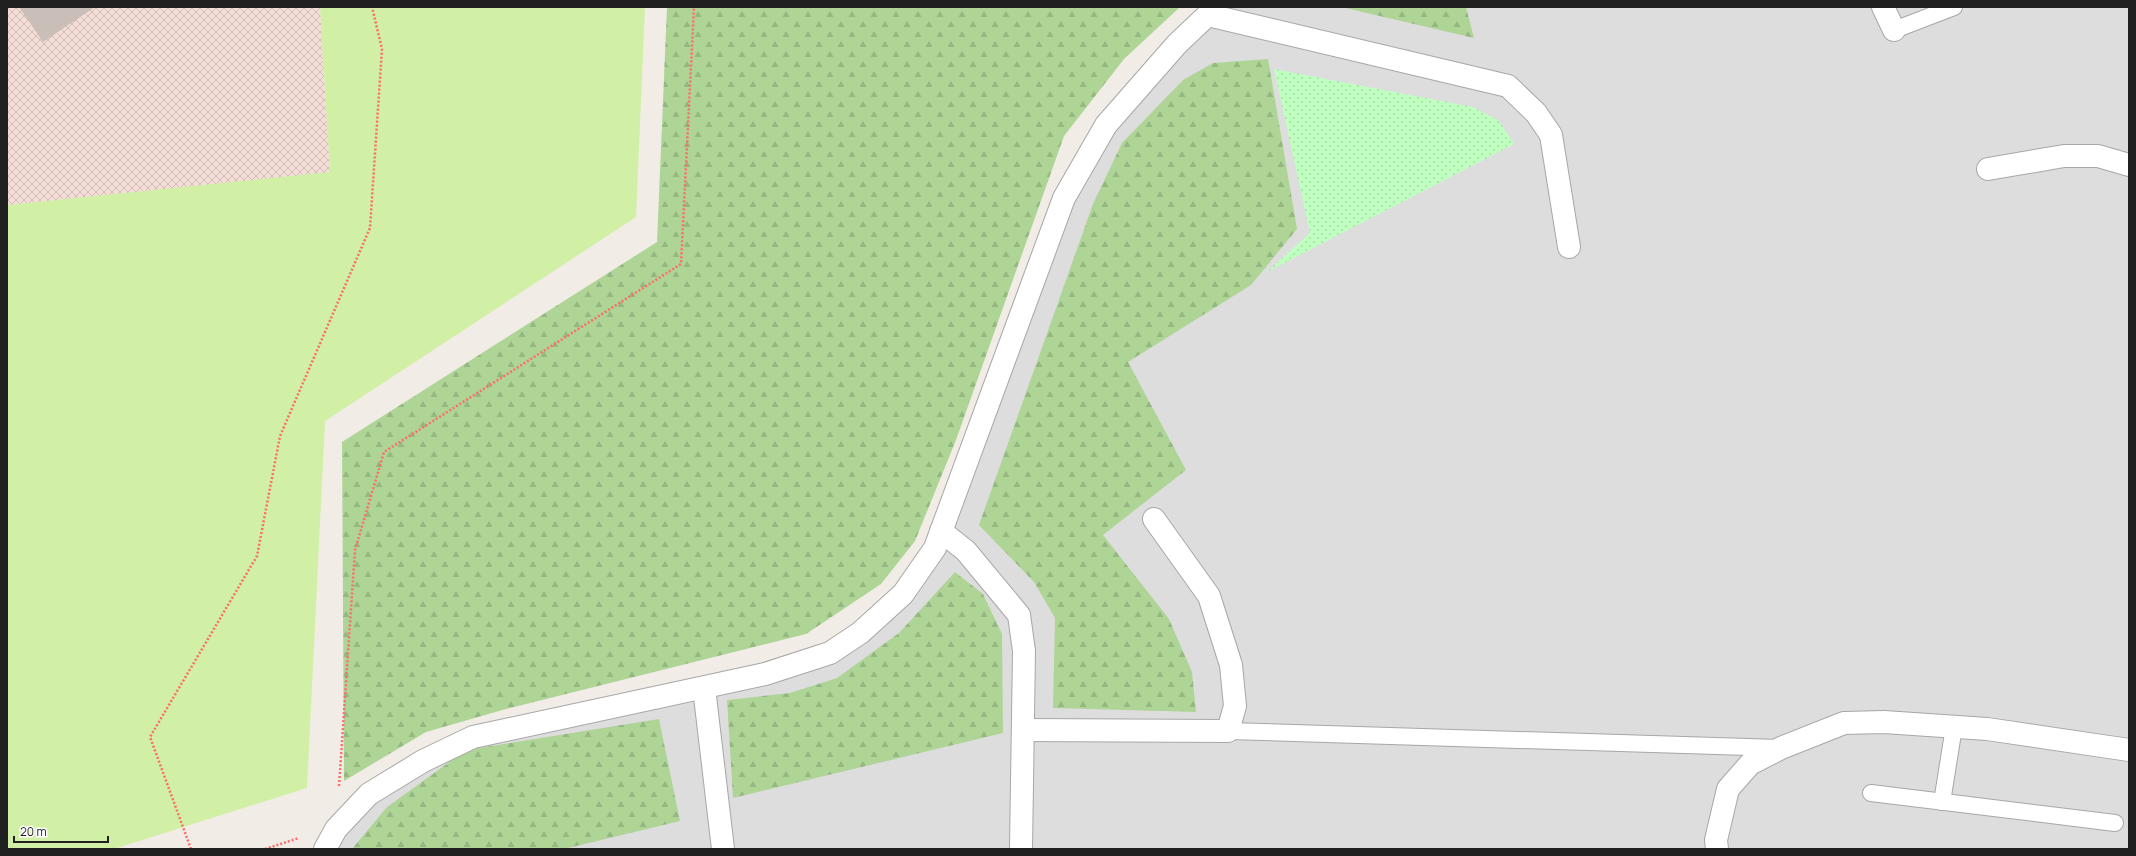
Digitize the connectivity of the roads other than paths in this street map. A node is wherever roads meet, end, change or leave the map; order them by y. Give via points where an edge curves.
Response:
1 (1883, 7) edge
2 (1954, 7) edge
3 (1212, 11) edge
4 (1894, 30) joint
5 (2129, 165) edge
6 (1988, 169) dead end
7 (1569, 247) dead end
8 (1154, 518) dead end
9 (941, 532) junction
10 (704, 688) junction
11 (1954, 727) junction
12 (1023, 730) junction
13 (1228, 731) junction
14 (1781, 748) junction
15 (2129, 750) edge
16 (1871, 793) dead end
17 (1942, 802) junction
18 (2115, 823) dead end
19 (325, 849) edge
20 (723, 849) edge
21 (1021, 849) edge
22 (1717, 849) edge

1 - 4 street
2 - 4 lane
3 - 7 street via 1508,86 1536,113 1551,135
3 - 9 street via 1177,44 1106,125 1064,198
5 - 6 street via 2098,156 2064,156
8 - 13 street via 1209,596 1231,665 1235,706
9 - 10 street via 935,548 903,594 860,633 830,653 765,674
9 - 12 street via 966,551 1019,615 1024,651
10 - 19 street via 473,737 423,761 369,794 336,829
10 - 20 street
11 - 14 street via 1844,722
11 - 15 street via 1987,729
11 - 17 lane
12 - 13 street
12 - 21 street
13 - 14 lane
14 - 22 street via 1750,764 1728,789 1716,840
16 - 17 lane
17 - 18 lane

